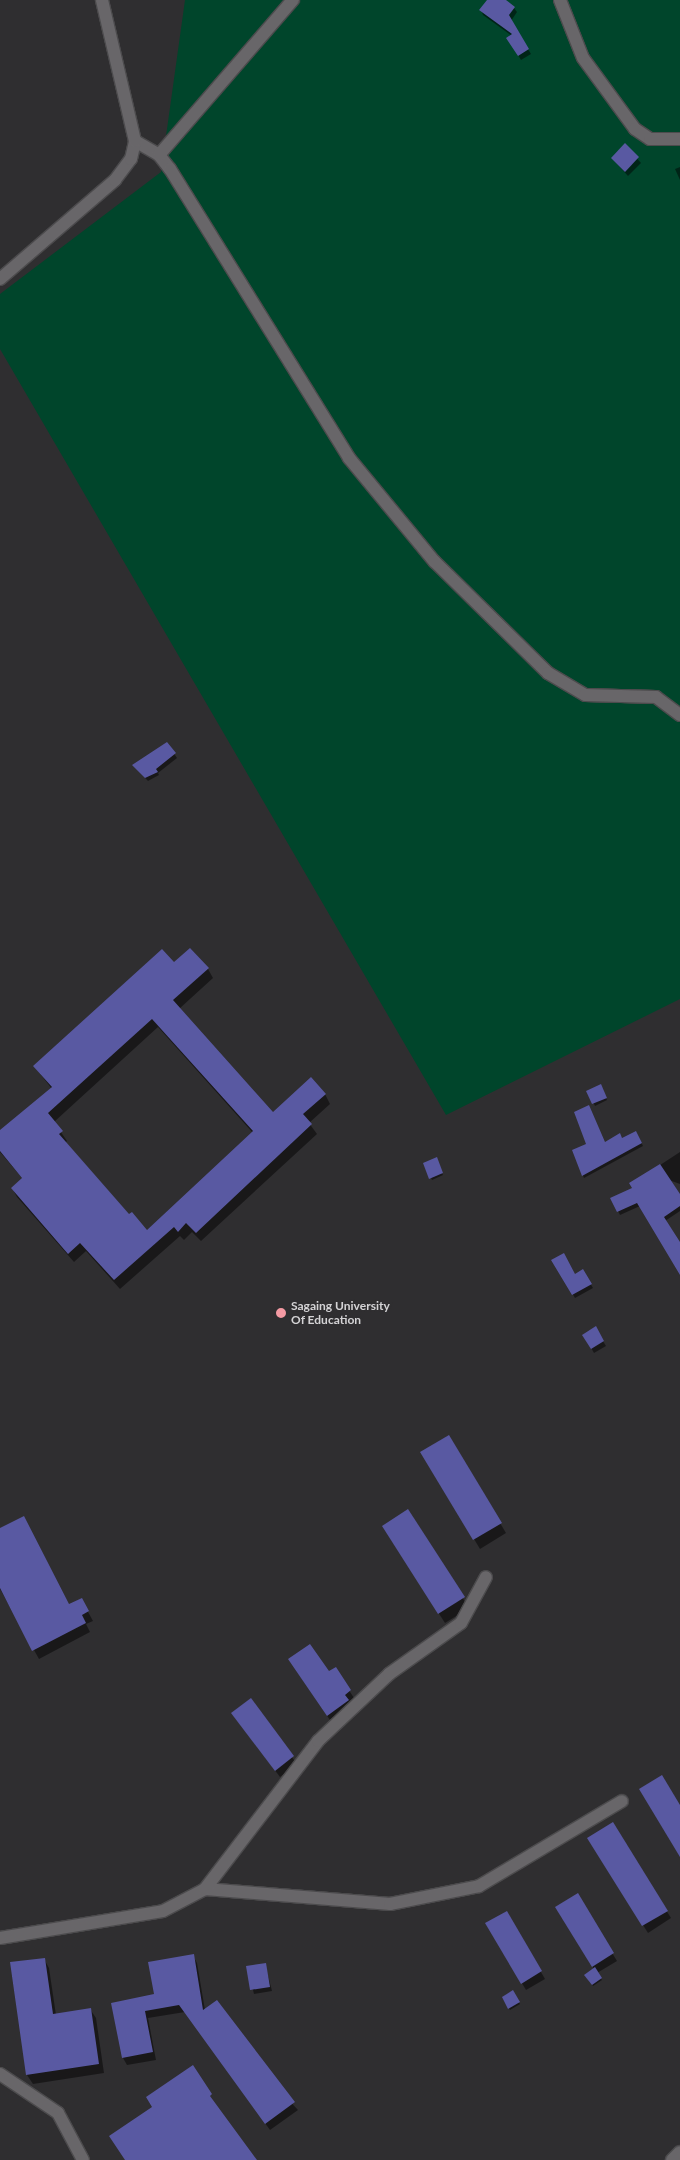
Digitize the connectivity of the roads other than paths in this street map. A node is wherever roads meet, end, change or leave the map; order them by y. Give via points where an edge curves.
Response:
1 (102, 0) edge
2 (293, 0) edge
3 (560, 0) edge
4 (680, 139) edge
5 (135, 141) junction
6 (159, 155) junction
7 (0, 279) edge
8 (680, 716) edge
9 (486, 1577) dead end
10 (622, 1801) dead end
11 (205, 1889) junction
12 (0, 1938) edge
13 (0, 2074) edge
14 (680, 2152) edge
15 (83, 2160) edge
16 (672, 2160) edge

1 - 5 street
2 - 6 street
3 - 4 street via 583,58 635,128 650,139
5 - 6 street
5 - 7 street via 131,159 115,180
6 - 8 street via 349,458 434,561 548,674 585,695 656,697
9 - 11 street via 461,1623 389,1674 318,1741
10 - 11 street via 479,1886 390,1904
11 - 12 street via 163,1911
13 - 15 street via 58,2113
14 - 16 street

